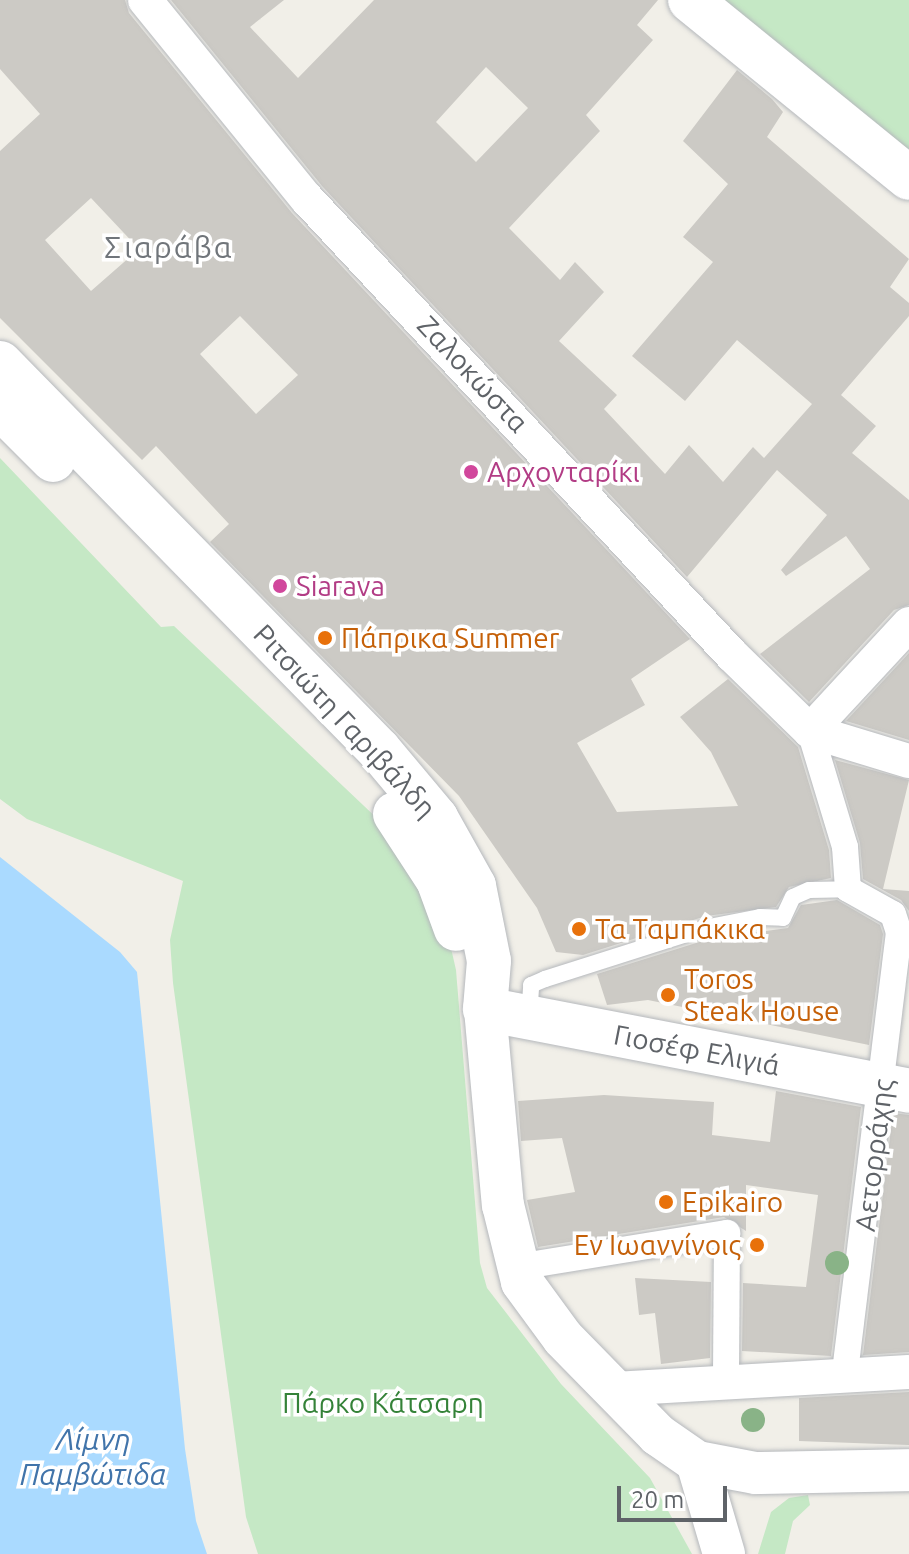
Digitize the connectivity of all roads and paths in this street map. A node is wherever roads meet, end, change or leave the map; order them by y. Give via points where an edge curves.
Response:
1 (145, 0) edge
2 (690, 0) edge
3 (909, 178) edge
4 (0, 363) edge
5 (0, 407) edge
6 (909, 624) edge
7 (810, 731) junction
8 (909, 761) edge
9 (848, 889) junction
10 (485, 1009) junction
11 (529, 1019) junction
12 (896, 1088) edge
13 (517, 1267) junction
14 (909, 1372) edge
15 (845, 1373) junction
16 (726, 1380) junction
17 (614, 1389) junction
18 (697, 1462) junction
19 (909, 1470) edge
20 (724, 1554) edge

1 - 7 street, Ζαλοκώστα via 307,199 732,655
2 - 3 main road
4 - 10 main road, Ριτσιώτη Γαριβάλδη via 379,750 436,818 474,886 489,961
5 - 10 main road, Ριτσιώτη Γαριβάλδη via 190,597 404,825 453,910 465,967
6 - 7 street
7 - 8 street, Ζαλοκώστα
7 - 9 street via 845,847
9 - 11 lane via 809,890 793,897 783,918 709,927 545,979 531,985
9 - 12 street, Αετορράχης via 898,921
10 - 11 main road, Γιοσέφ Ελιγιά
10 - 13 street via 503,1205
11 - 12 main road, Γιοσέφ Ελιγιά
12 - 15 street, Αετορράχης
13 - 16 street via 727,1233
13 - 17 street via 543,1316
14 - 15 street
15 - 16 street
16 - 17 street
17 - 18 street via 658,1435
18 - 19 street via 756,1473
18 - 20 street

